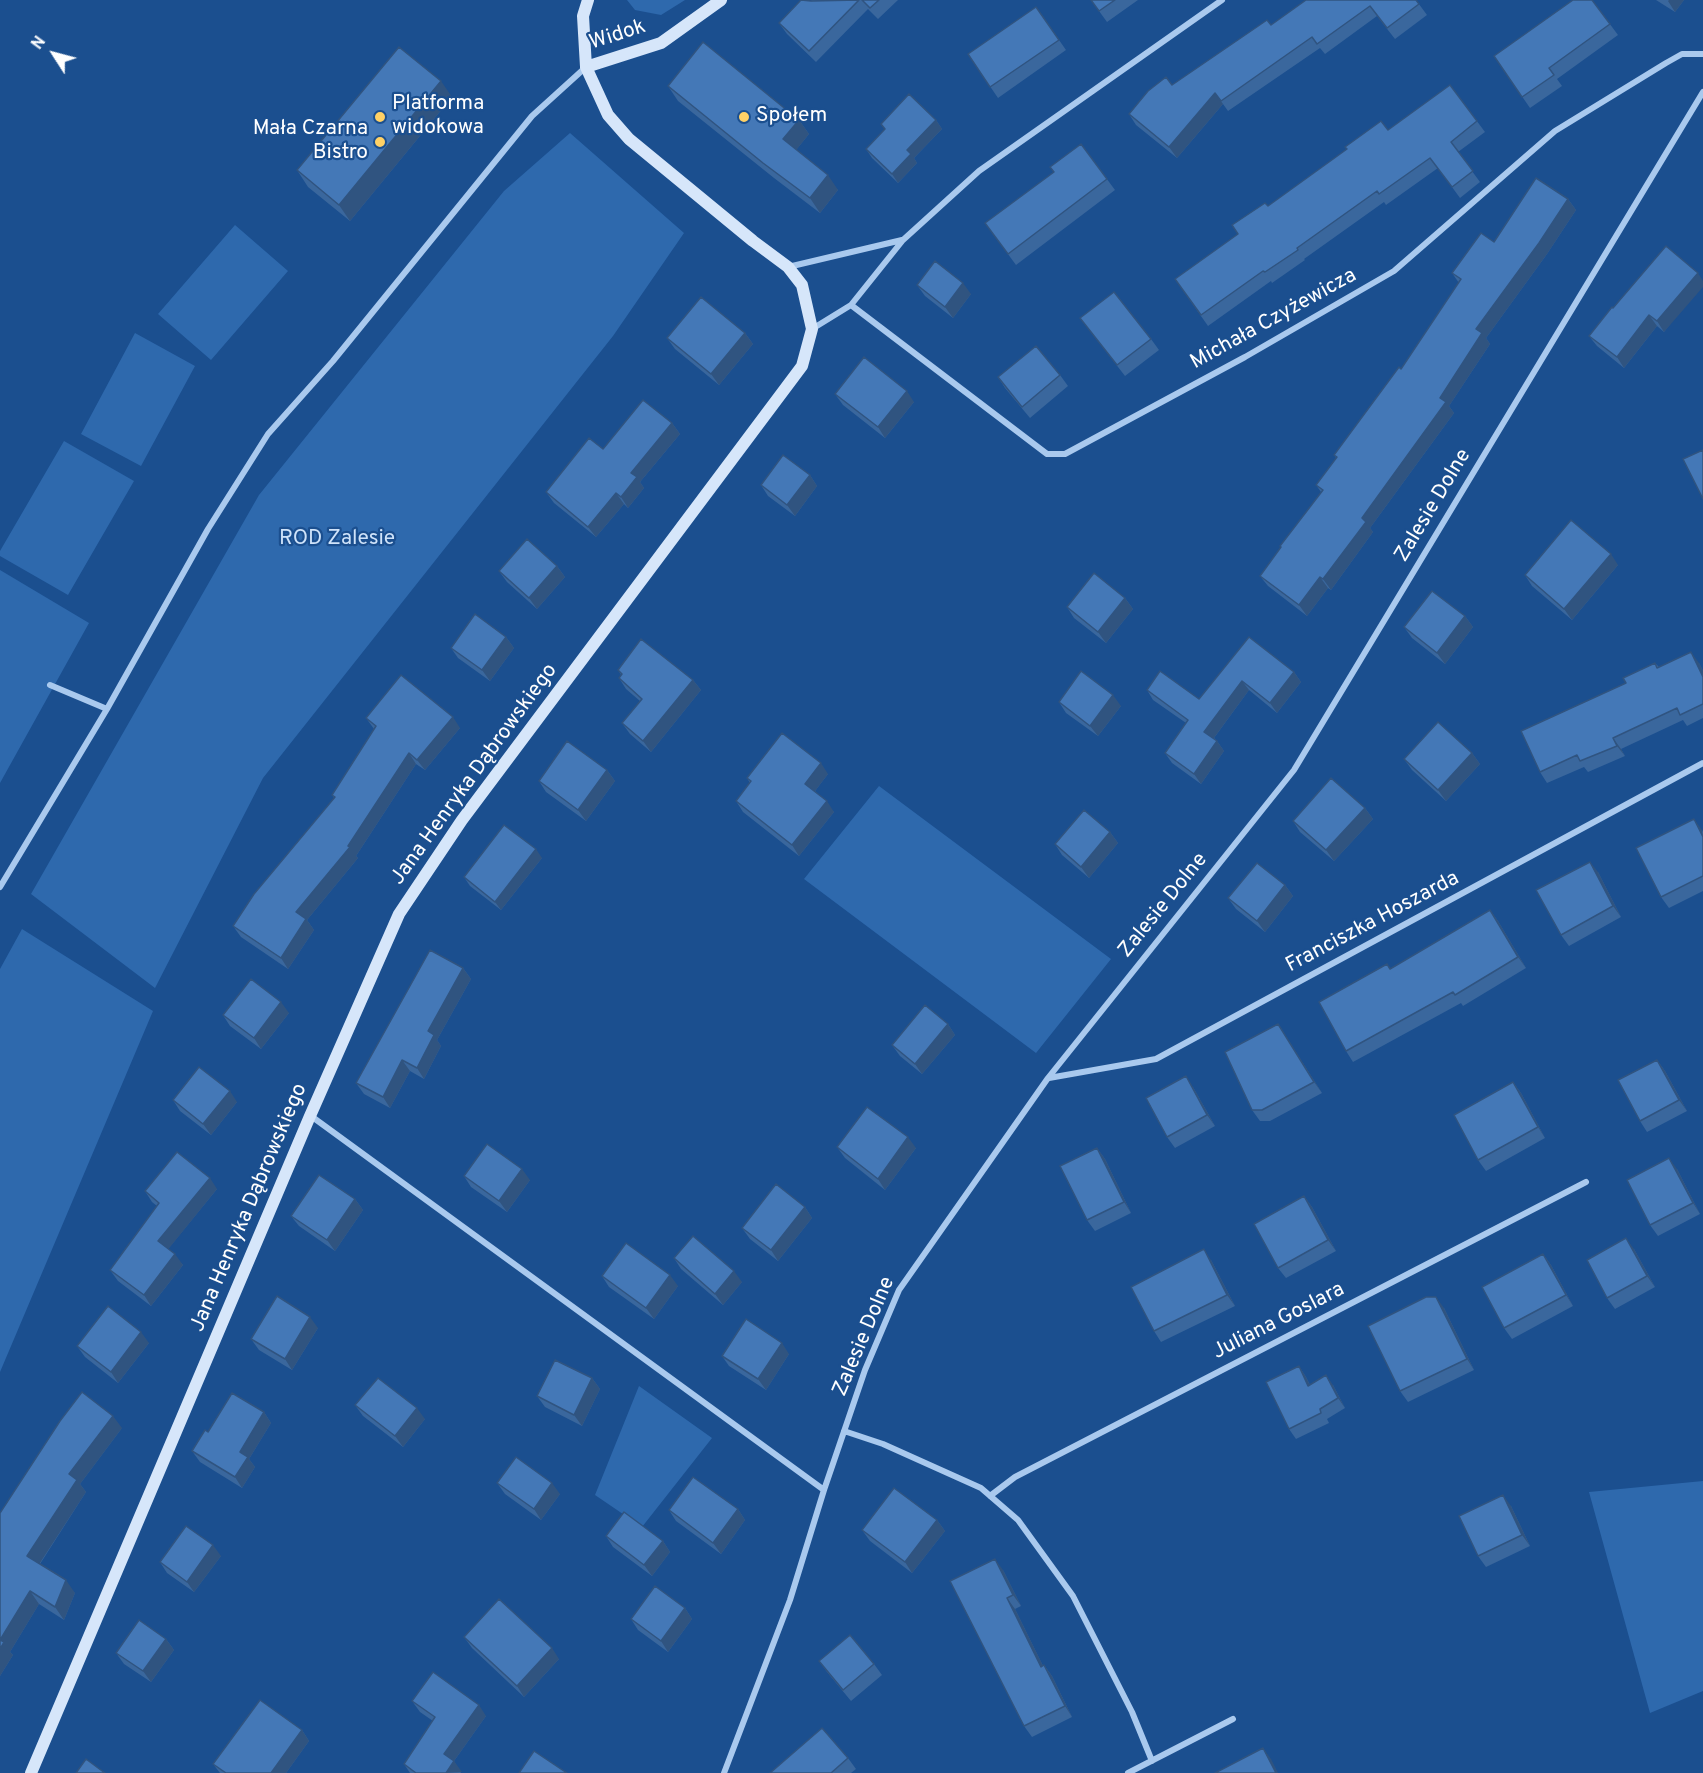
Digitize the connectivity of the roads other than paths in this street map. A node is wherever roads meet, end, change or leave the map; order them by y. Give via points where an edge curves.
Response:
1 (588, 0) edge
2 (721, 0) edge
3 (1222, 0) edge
4 (1703, 54) edge
5 (586, 67) junction
6 (1703, 92) edge
7 (903, 240) junction
8 (788, 267) junction
9 (851, 305) junction
10 (812, 329) junction
11 (50, 685) dead end
12 (107, 709) junction
13 (1703, 763) edge
14 (0, 886) edge
15 (1048, 1078) junction
16 (310, 1116) junction
17 (1586, 1182) dead end
18 (844, 1431) junction
19 (824, 1490) junction
20 (990, 1496) junction
21 (1233, 1719) dead end
22 (1152, 1761) junction
23 (31, 1773) edge
24 (724, 1773) edge
25 (1128, 1773) edge

1 - 5 street via 583,16
2 - 5 street, Widok via 661,43
3 - 7 street via 979,171
4 - 9 street, Michała Czyżewicza via 1683,54 1555,131 1394,272 1065,454 1047,454
5 - 8 street via 608,115 629,139
5 - 12 street via 532,116 333,361 268,434 208,529
6 - 15 street, Zalesie Dolne via 1294,770
7 - 8 street
7 - 9 street
8 - 10 street via 802,285
9 - 10 street
10 - 16 street, Jana Henryka Dąbrowskiego via 802,366 462,820 399,914
11 - 12 street
12 - 14 street
13 - 15 street, Franciszka Hoszarda via 1156,1059
15 - 18 street, Zalesie Dolne via 899,1290
16 - 19 street
16 - 23 street, Jana Henryka Dąbrowskiego
17 - 20 street, Juliana Goslara via 1015,1477
18 - 19 street, Zalesie Dolne
18 - 20 street via 884,1444 981,1488
19 - 24 street, Zalesie Dolne via 790,1600
20 - 22 street via 1018,1520 1073,1596 1132,1712
21 - 22 street
22 - 25 street

